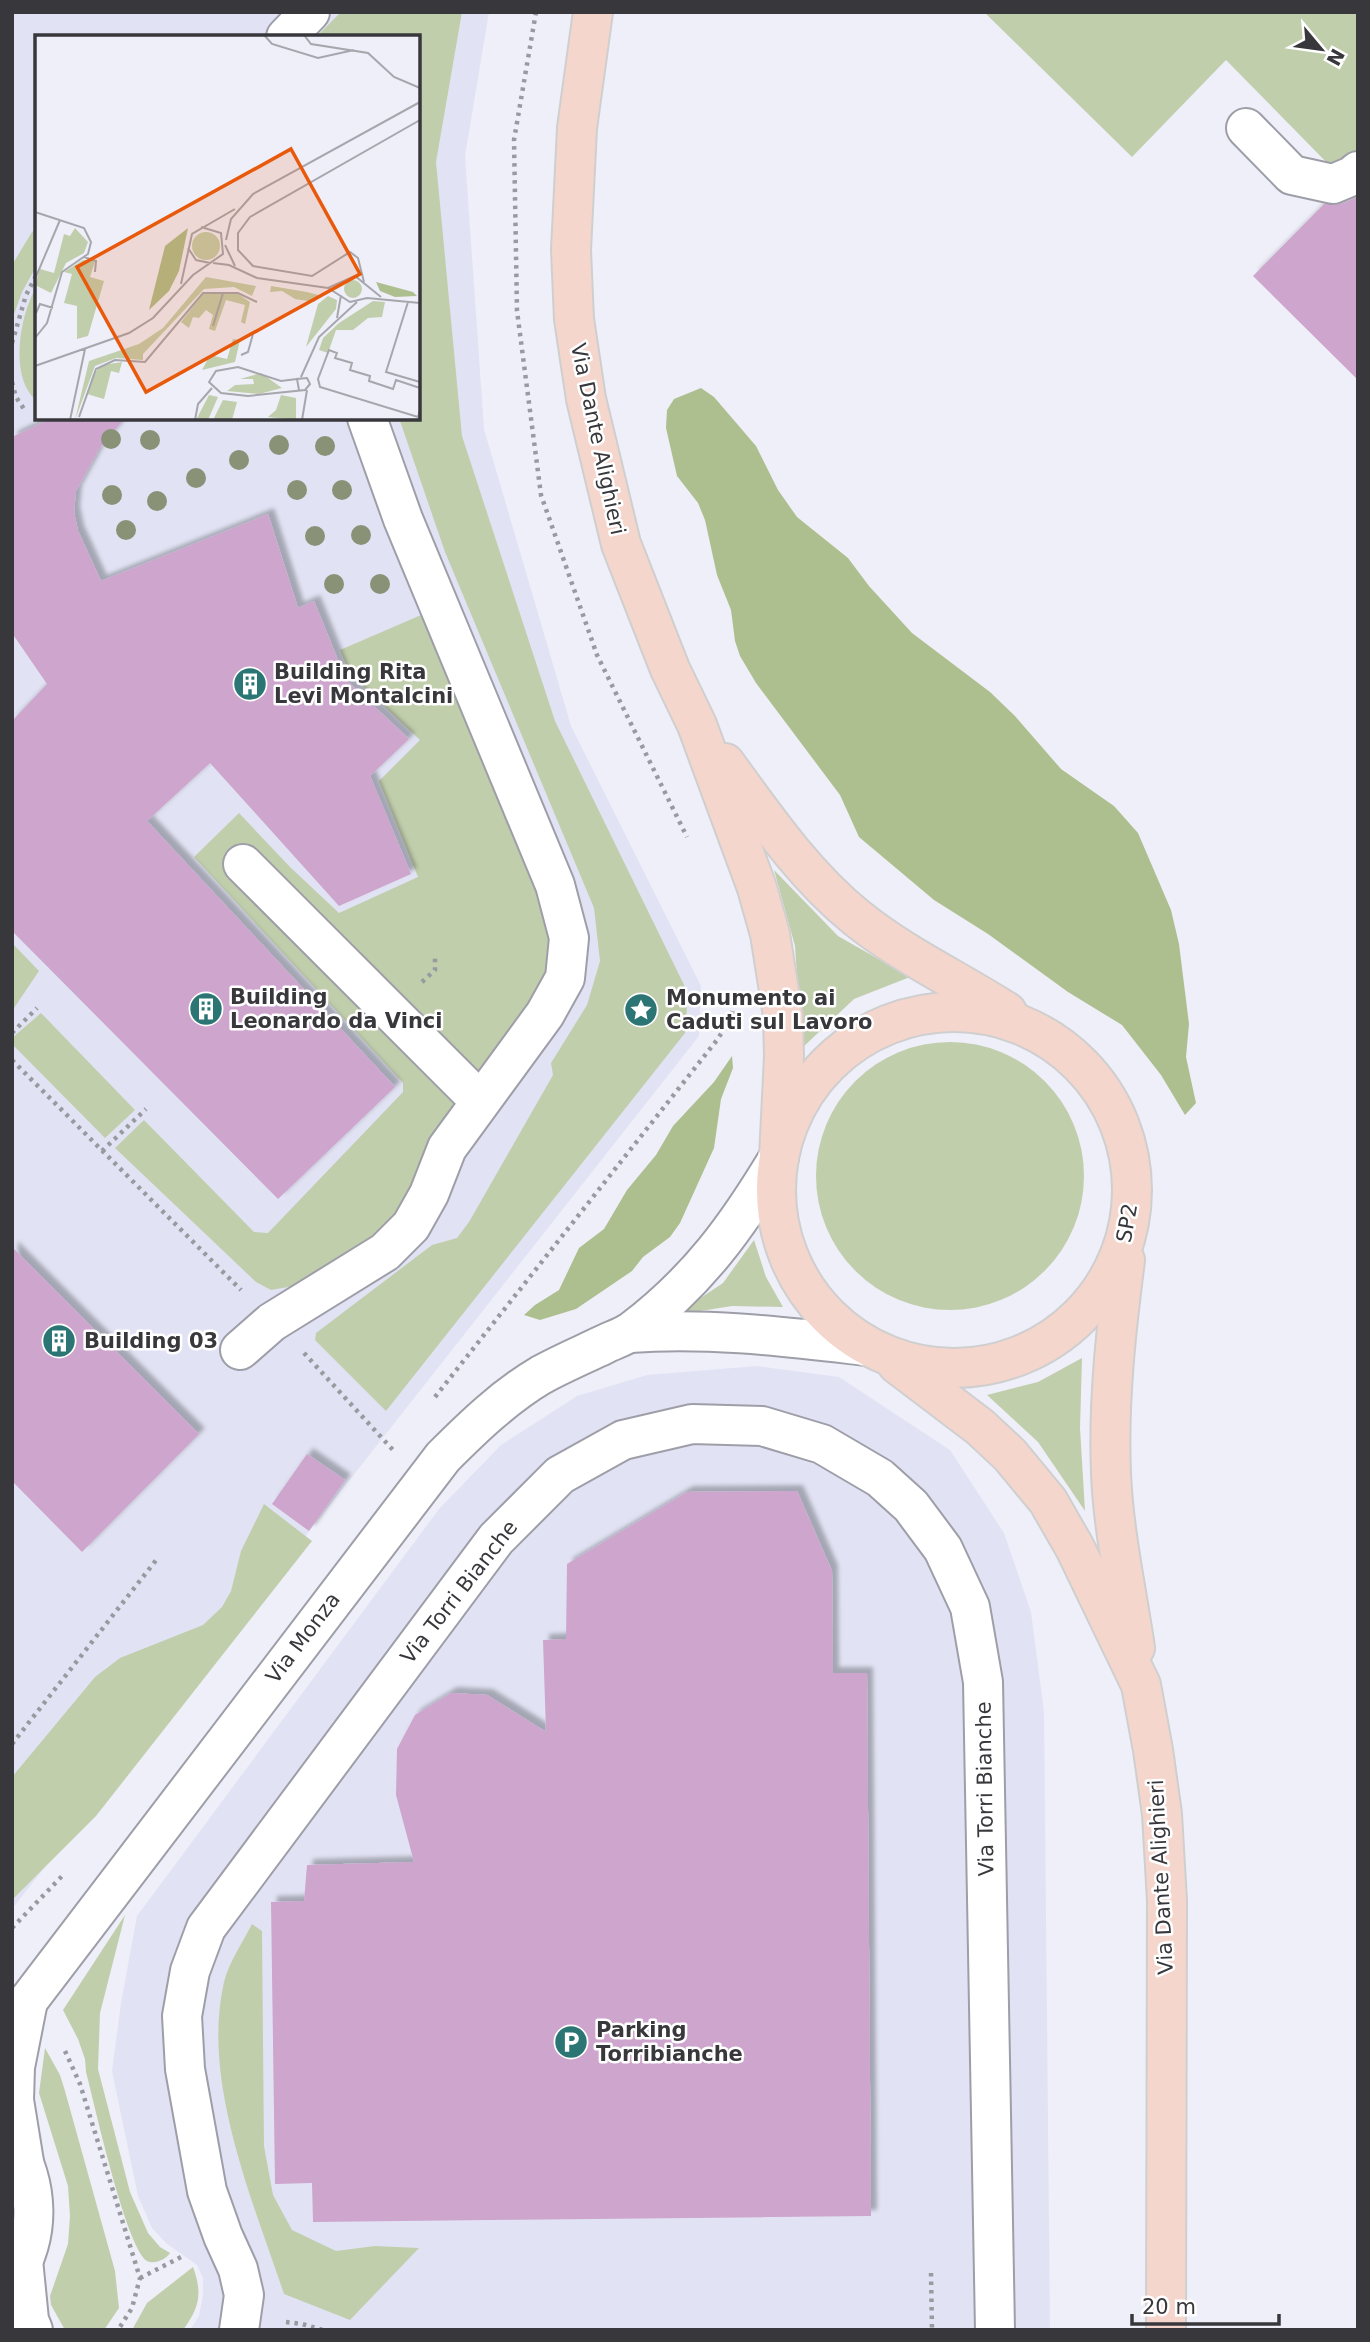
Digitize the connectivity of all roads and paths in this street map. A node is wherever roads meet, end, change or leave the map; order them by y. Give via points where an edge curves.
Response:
1 (310, 12) edge
2 (536, 12) edge
3 (593, 12) edge
4 (288, 35) edge
5 (1245, 128) dead end
6 (1358, 171) edge
7 (35, 278) edge
8 (12, 342) edge
9 (12, 382) edge
10 (26, 412) dead end
11 (368, 420) edge
12 (697, 725) junction
13 (692, 848) dead end
14 (243, 864) dead end
15 (736, 999) dead end
16 (37, 1008) dead end
17 (1035, 1031) junction
18 (12, 1033) edge
19 (12, 1060) edge
20 (479, 1101) junction
21 (146, 1109) dead end
22 (102, 1151) junction
23 (779, 1157) junction
24 (1130, 1223) junction
25 (272, 1322) junction
26 (629, 1333) junction
27 (240, 1350) dead end
28 (875, 1350) junction
29 (427, 1407) dead end
30 (402, 1440) dead end
31 (158, 1559) dead end
32 (1141, 1685) junction
33 (12, 1744) edge
34 (66, 1871) dead end
35 (12, 1928) edge
36 (20, 2007) edge
37 (18, 2151) edge
38 (18, 2270) edge
39 (931, 2273) dead end
40 (33, 2330) edge
41 (118, 2330) edge
42 (239, 2330) edge
43 (932, 2330) edge
44 (995, 2330) edge
45 (1166, 2330) edge

1 - 4 street
2 - 13 path via 514,140 517,311 541,495 597,655
3 - 12 main road, Via Dante Alighieri via 577,128 571,250 586,399 621,544
5 - 6 street via 1292,175 1333,184
7 - 8 path
9 - 10 path
11 - 20 street via 418,555 555,885 569,938 565,978 545,1014
12 - 17 main road, Via Dante Alighieri via 788,848 840,903 900,949
12 - 23 main road, Via Dante Alighieri via 770,934 785,1056
14 - 20 street
15 - 29 path via 717,1040
16 - 18 path
17 - 23 main road, SP2 via 995,1016 958,1011 916,1016 875,1030 840,1053 805,1091
17 - 24 main road, SP2 via 1082,1065 1115,1113 1127,1143 1133,1180
19 - 22 path
20 - 25 street via 447,1148 411,1226 385,1252
21 - 22 path
22 - 25 path
23 - 26 street via 702,1269
23 - 28 main road, SP2 via 776,1202 790,1261 826,1315
24 - 28 main road, SP2 via 1119,1259 1101,1291 1077,1320 1040,1347 998,1364 957,1369 908,1363
24 - 32 main road, SP2 via 1116,1334 1111,1476
25 - 27 street
25 - 30 path via 393,1451
26 - 28 street via 725,1331
26 - 36 street, Via Monza via 529,1383 475,1424 443,1457
28 - 32 main road, Via Dante Alighieri / SP2 via 980,1427 1048,1502
31 - 33 path
32 - 45 main road, Via Dante Alighieri / SP2 via 1162,1814 1167,1900
34 - 35 path
36 - 37 street, Via Monza via 15,2067
36 - 41 path via 61,2042 80,2084 140,2278 132,2308
37 - 38 street, Via Monza via 32,2186 34,2209 33,2230
38 - 40 street
39 - 43 path
42 - 44 street, Via Torri Bianche via 244,2295 207,2191 185,2069 182,2016 190,1971 206,1928 496,1539 560,1475 623,1440 692,1424 762,1426 822,1444 880,1478 911,1506 943,1549 970,1607 983,1682

